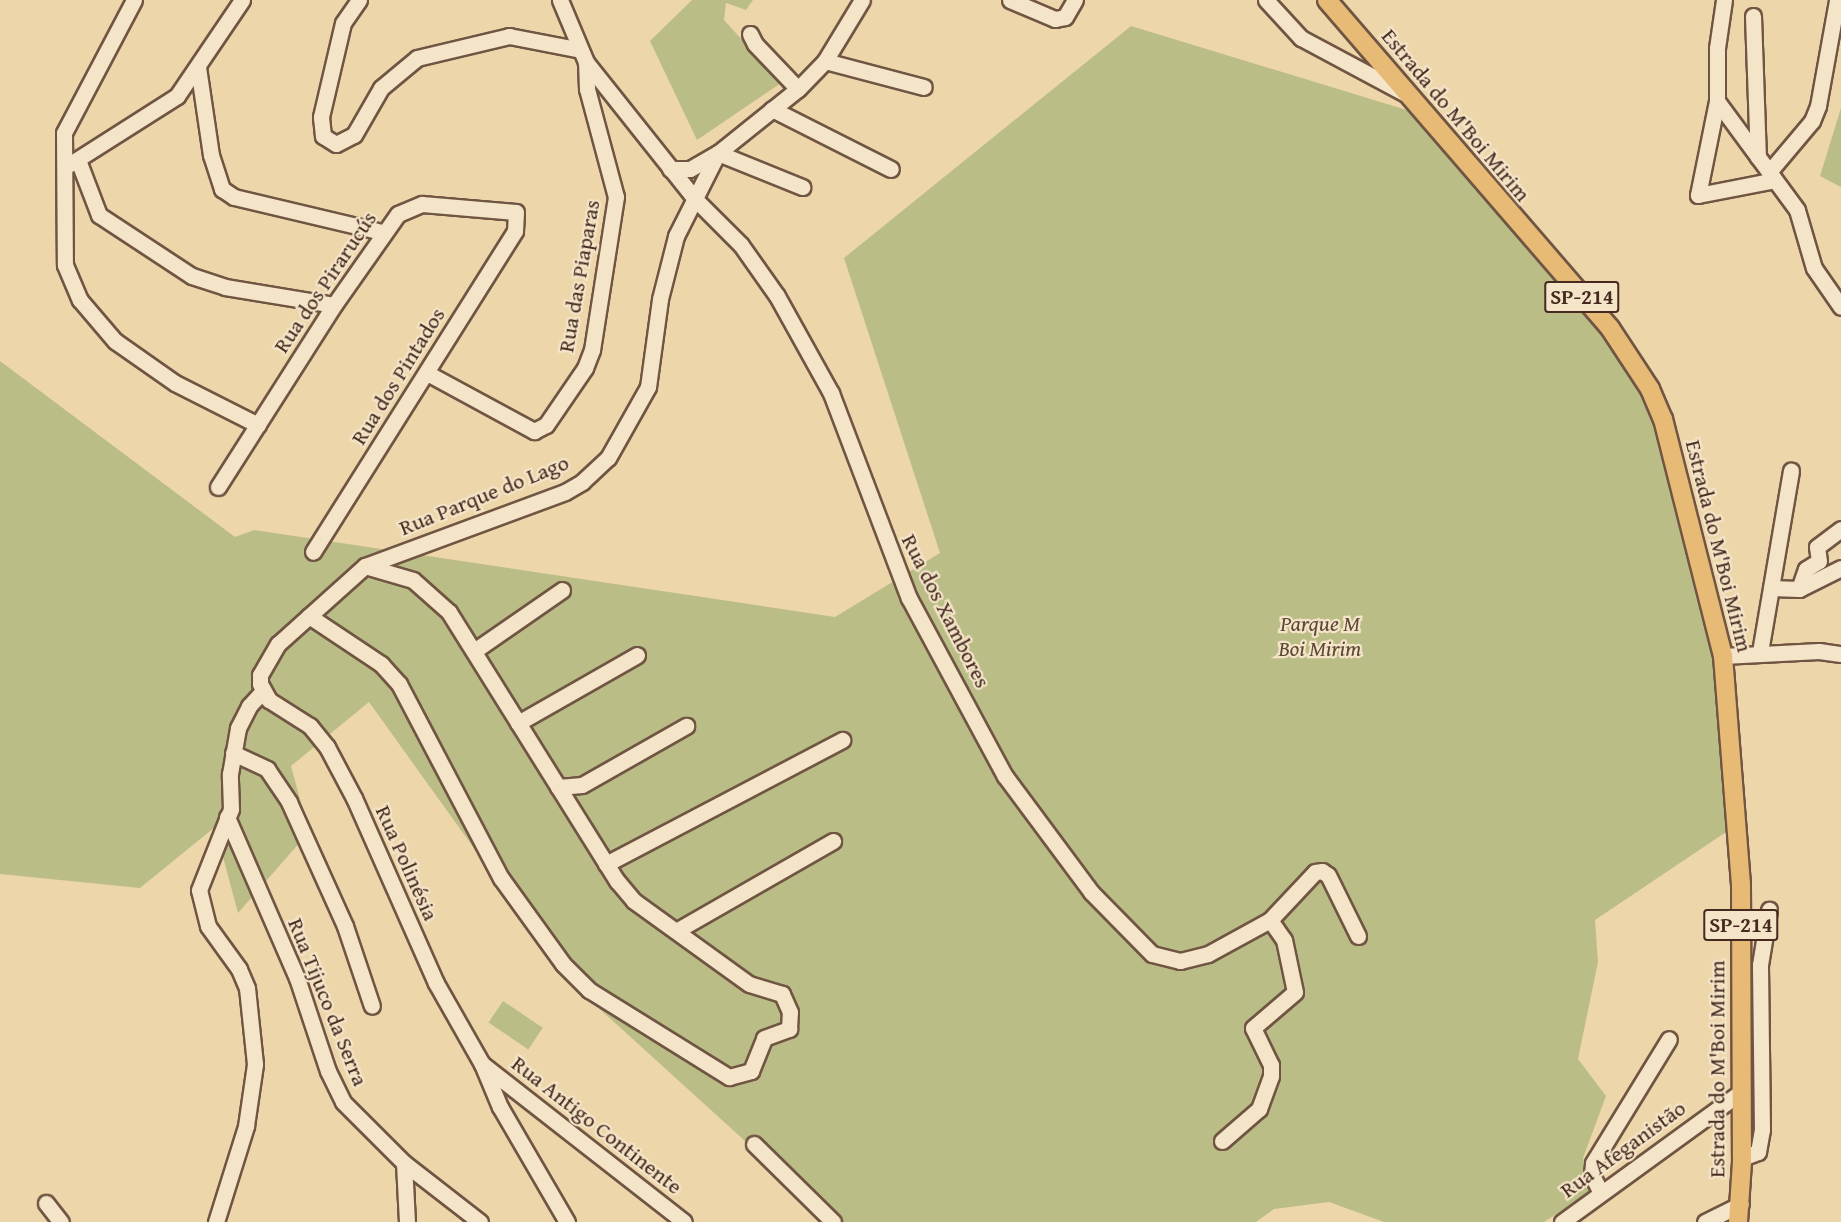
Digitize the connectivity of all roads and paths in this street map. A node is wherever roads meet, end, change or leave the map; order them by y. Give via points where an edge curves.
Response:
1 (134, 0) edge
2 (242, 0) edge
3 (359, 0) edge
4 (560, 0) edge
5 (862, 0) edge
6 (1010, 0) edge
7 (1075, 0) edge
8 (1266, 0) edge
9 (1327, 0) edge
10 (1724, 0) edge
11 (1837, 0) edge
12 (1753, 16) dead end
13 (750, 34) dead end
14 (584, 56) junction
15 (825, 61) junction
16 (198, 67) junction
17 (924, 87) dead end
18 (798, 89) junction
19 (1406, 94) junction
20 (1717, 101) junction
21 (772, 109) junction
22 (718, 153) junction
23 (1758, 157) junction
24 (78, 159) junction
25 (64, 167) junction
26 (670, 169) junction
27 (891, 169) dead end
28 (1772, 176) junction
29 (802, 187) dead end
30 (694, 198) junction
31 (518, 223) joint
32 (382, 232) junction
33 (334, 305) junction
34 (1841, 307) edge
35 (427, 373) junction
36 (258, 425) junction
37 (1791, 471) dead end
38 (218, 487) dead end
39 (1841, 529) edge
40 (313, 552) dead end
41 (365, 566) junction
42 (1841, 568) edge
43 (1771, 588) junction
44 (1799, 589) junction
45 (562, 590) dead end
46 (309, 616) junction
47 (474, 651) junction
48 (1760, 652) junction
49 (1841, 654) edge
50 (637, 655) dead end
51 (1723, 656) junction
52 (263, 692) junction
53 (518, 723) junction
54 (686, 726) dead end
55 (842, 740) dead end
56 (233, 753) junction
57 (558, 787) junction
58 (227, 817) junction
59 (833, 841) dead end
60 (606, 864) junction
61 (1769, 910) dead end
62 (1270, 920) junction
63 (676, 931) junction
64 (1358, 936) dead end
65 (372, 1006) dead end
66 (1669, 1040) dead end
67 (482, 1064) junction
68 (1741, 1092) junction
69 (528, 1098) junction
70 (500, 1107) junction
71 (1222, 1141) dead end
72 (754, 1144) dead end
73 (1742, 1158) junction
74 (404, 1163) junction
75 (1600, 1191) junction
76 (46, 1203) dead end
77 (1741, 1204) junction
78 (61, 1222) edge
79 (216, 1222) edge
80 (406, 1222) edge
81 (480, 1222) edge
82 (567, 1222) edge
83 (684, 1222) edge
84 (833, 1222) edge
85 (1562, 1222) edge
86 (1705, 1222) edge
87 (1738, 1222) edge

1 - 25 street via 64,133
2 - 16 street
3 - 14 street via 343,23 321,117 323,136 336,144 354,135 381,88 417,58 509,36
4 - 14 street
5 - 15 street, Rua Parque do Lago
6 - 7 street via 1055,19 1065,17
8 - 19 street via 1301,38
9 - 19 main road, Estrada do M'Boi Mirim / SP-214
10 - 20 street via 1717,48
11 - 28 street via 1818,106 1812,121
12 - 23 street
13 - 18 street
14 - 26 street, Rua dos Xambores
14 - 35 street, Rua das Piaparas via 587,89 616,197 592,350 585,368 546,425 534,431
15 - 17 street
15 - 18 street, Rua Parque do Lago
16 - 24 street via 166,105
16 - 32 street via 211,155 222,189 234,197
18 - 21 street, Rua Parque do Lago
19 - 51 main road, Estrada do M'Boi Mirim / SP-214 via 1610,328 1650,389 1663,419
20 - 23 street
20 - 28 street via 1698,195
21 - 22 street, Rua Parque do Lago
21 - 27 street
22 - 26 street, Rua Parque do Lago via 690,169
22 - 29 street
22 - 30 street, Rua Parque do Lago
23 - 28 street
24 - 25 street
24 - 33 street via 99,215 192,276 225,287
25 - 36 street via 65,265 71,284 95,321 137,358 175,383
26 - 30 street, Rua dos Xambores
28 - 34 street via 1802,222 1805,248 1814,268
30 - 41 street, Rua Parque do Lago via 676,236 664,279 648,387 608,458 565,492
30 - 62 street, Rua dos Xambores via 741,245 777,296 831,393 900,581 1005,776 1111,914 1152,954 1180,961 1208,954
31 - 32 street, Rua dos Pirarucús via 516,212 422,204 398,214
31 - 35 street, Rua dos Pintados
32 - 33 street, Rua dos Pirarucús
33 - 36 street, Rua dos Pirarucús
35 - 40 street, Rua dos Pintados
36 - 38 street, Rua dos Pirarucús
37 - 43 street
39 - 44 street via 1817,547 1819,561 1806,569
41 - 46 street
41 - 47 street via 413,580 449,612
42 - 44 street
43 - 44 street
43 - 48 street
45 - 47 street
46 - 52 street via 278,644 263,668
46 - 63 street via 381,664 399,684 501,878 563,964 589,990 729,1077 751,1071 764,1038 789,1029 790,1012 782,994 749,984
47 - 53 street
48 - 49 street
48 - 51 street
50 - 53 street
51 - 68 main road, Estrada do M'Boi Mirim / SP-214 via 1740,846
52 - 56 street via 249,706
52 - 67 street, Rua Polinésia via 310,726 327,747 354,798 435,983
53 - 57 street
54 - 57 street via 582,785
55 - 60 street
56 - 58 street via 233,791
56 - 65 street via 267,769 290,802 345,926
57 - 60 street
58 - 74 street, Rua Tijuco da Serra via 297,978 334,1087 362,1122
58 - 79 street via 199,890 201,908 247,988 255,1064 246,1126
59 - 63 street
60 - 63 street via 634,901
61 - 73 street via 1760,965 1762,1130 1758,1152
62 - 64 street, Rua dos Xambores via 1315,872 1322,871 1328,875
62 - 71 street via 1284,940 1295,992 1253,1028 1271,1065 1271,1076 1259,1109
66 - 75 street via 1593,1163 1592,1175
67 - 69 street, Rua Antigo Continente
67 - 70 street, Rua Polinésia
68 - 73 main road, Estrada do M'Boi Mirim / SP-214
68 - 75 street, Rua Afeganistão
69 - 70 street
69 - 83 street, Rua Antigo Continente
70 - 82 street, Rua Polinésia
72 - 84 street
73 - 77 main road, Estrada do M'Boi Mirim / SP-214
74 - 80 street
74 - 81 street, Rua Tijuco da Serra
75 - 85 street, Rua Afeganistão
76 - 78 street
77 - 86 street
77 - 87 main road, Estrada do M'Boi Mirim / SP-214

